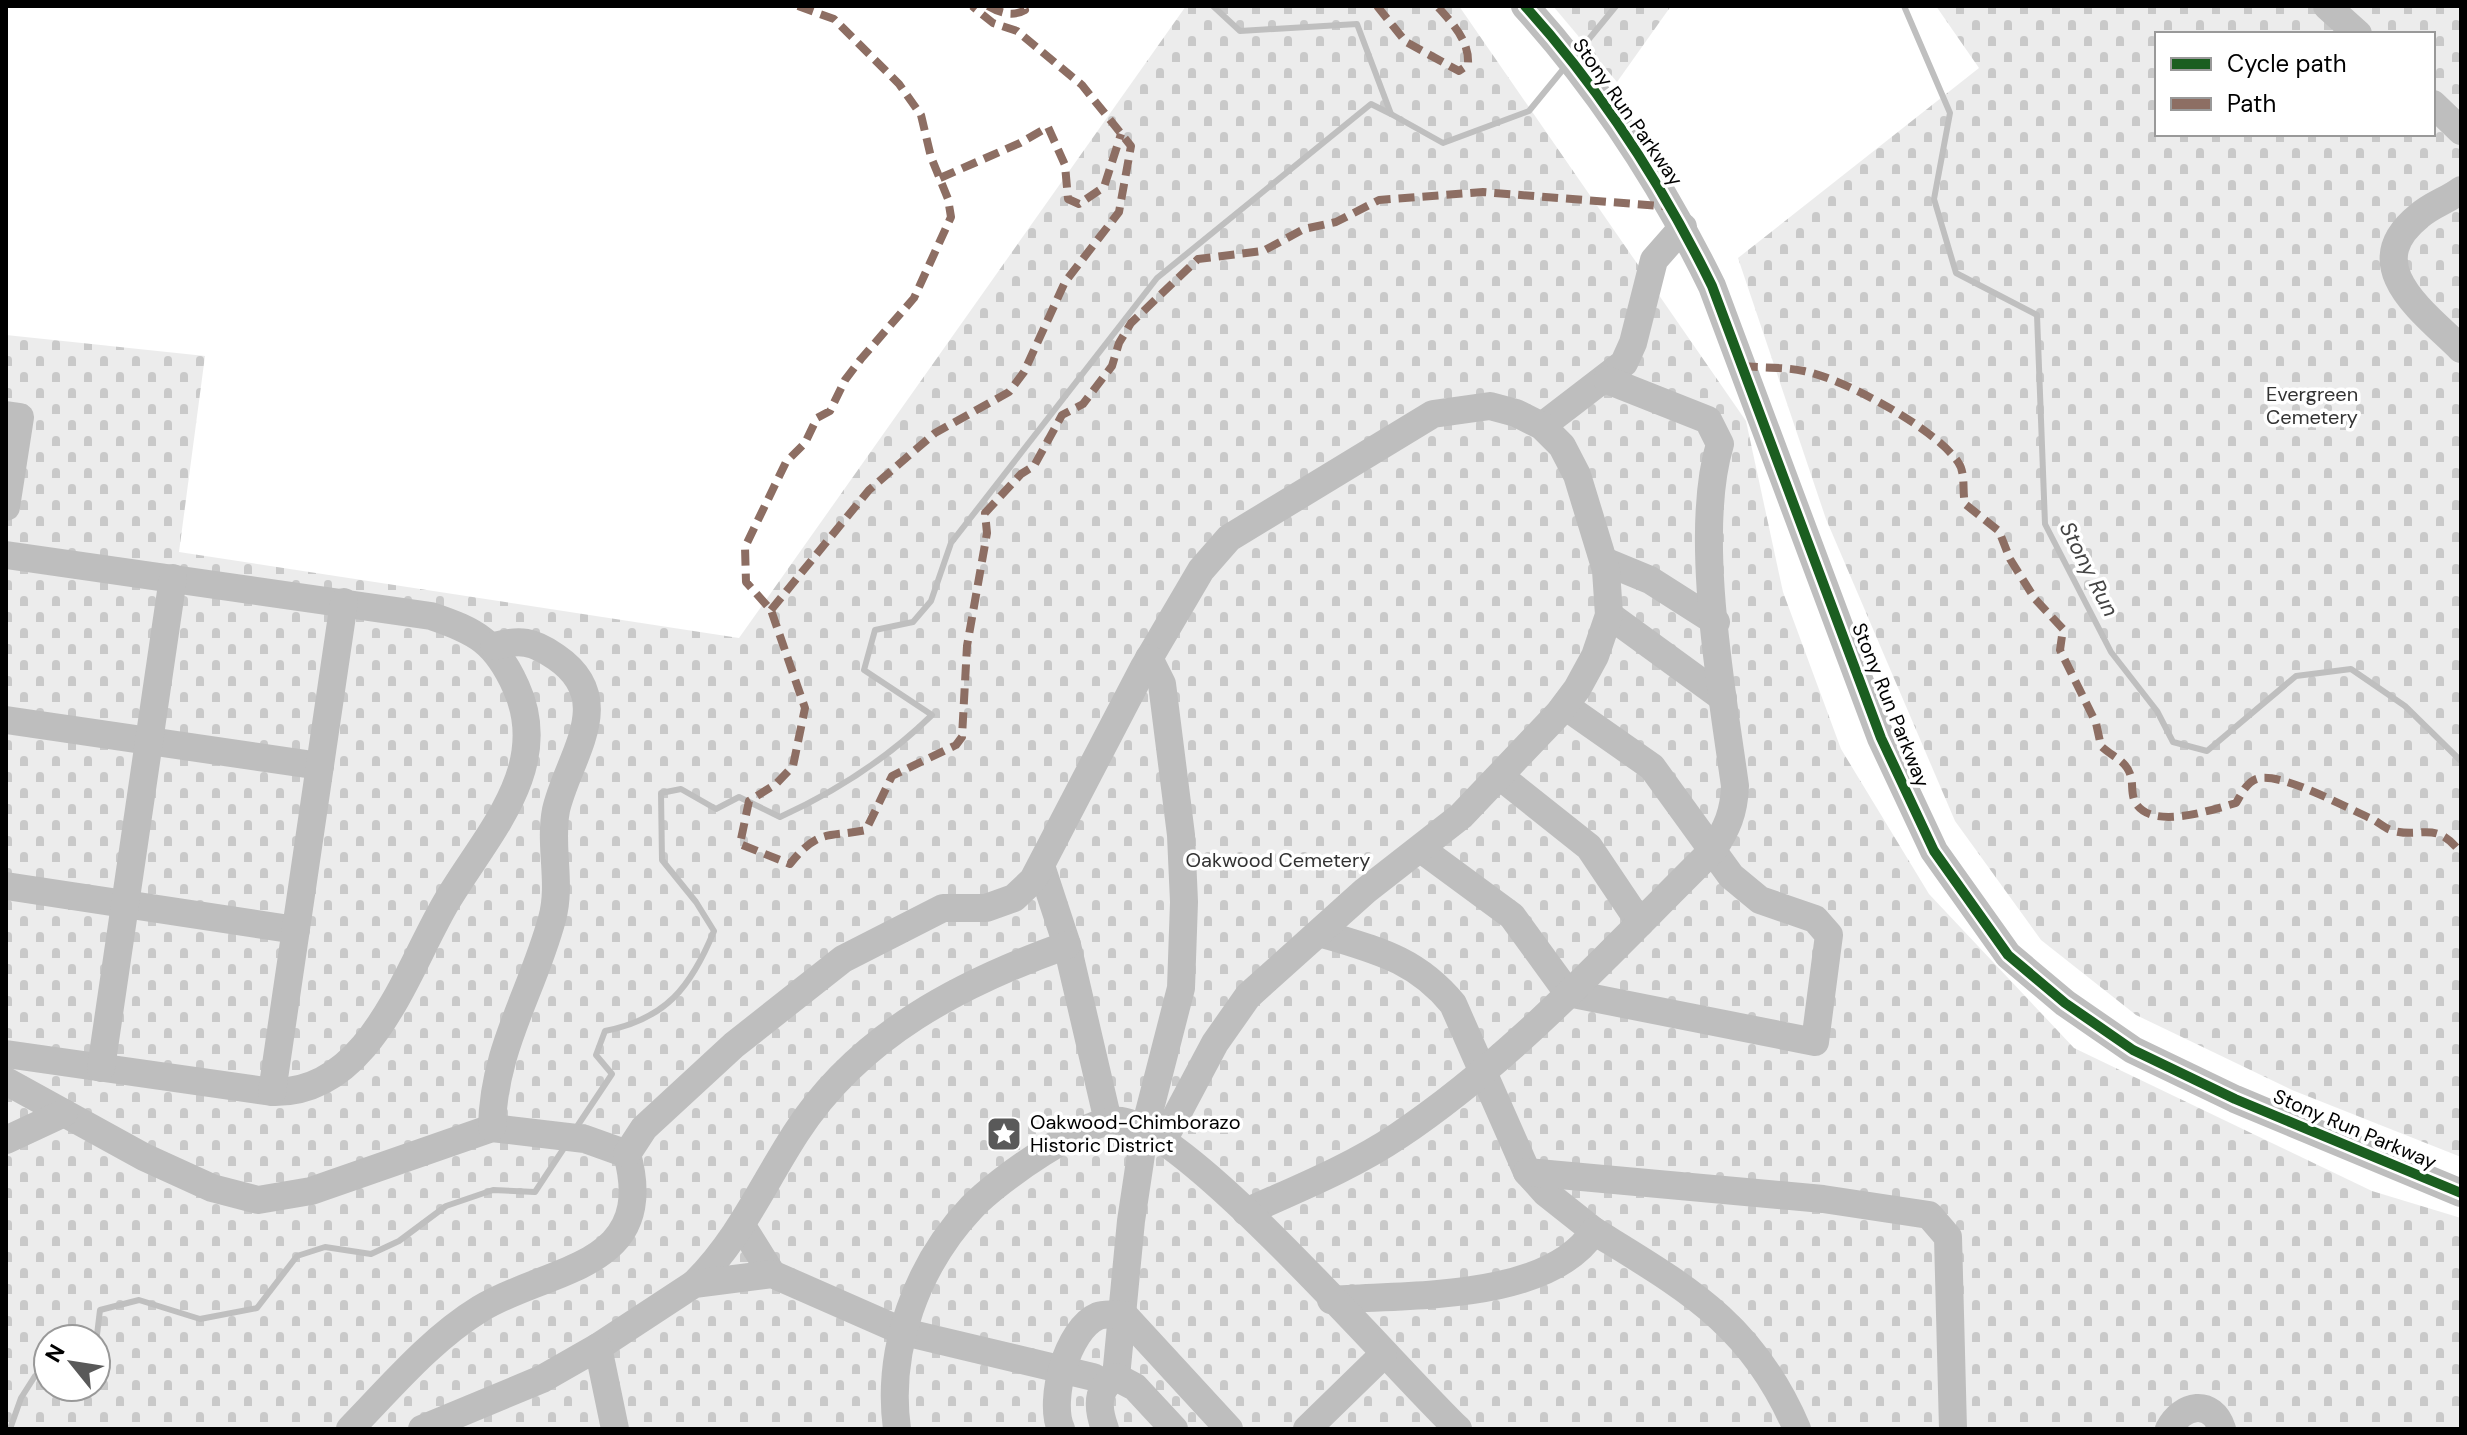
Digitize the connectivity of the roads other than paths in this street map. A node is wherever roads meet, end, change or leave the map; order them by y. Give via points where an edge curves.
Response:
1 (2327, 6) edge
2 (1530, 11) edge
3 (2356, 32) edge
4 (2435, 106) edge
5 (2461, 131) edge
6 (2461, 190) edge
7 (1683, 227) junction
8 (2461, 349) edge
9 (1607, 380) junction
10 (6, 415) edge
11 (1542, 426) junction
12 (6, 507) edge
13 (6, 555) edge
14 (1604, 561) junction
15 (173, 578) junction
16 (344, 602) junction
17 (1609, 615) junction
18 (1716, 622) junction
19 (494, 646) junction
20 (1149, 658) junction
21 (1723, 698) junction
22 (1565, 706) junction
23 (6, 720) edge
24 (150, 741) junction
25 (320, 766) junction
26 (1501, 777) junction
27 (1421, 849) junction
28 (1713, 850) junction
29 (1041, 866) junction
30 (6, 886) edge
31 (125, 905) junction
32 (1640, 923) junction
33 (296, 930) junction
34 (1320, 933) junction
35 (1067, 945) junction
36 (1568, 993) junction
37 (6, 1054) edge
38 (101, 1068) junction
39 (1484, 1074) junction
40 (6, 1081) edge
41 (272, 1092) junction
42 (64, 1113) junction
43 (1108, 1121) junction
44 (492, 1128) junction
45 (1154, 1134) junction
46 (6, 1140) edge
47 (627, 1154) junction
48 (1527, 1172) junction
49 (2461, 1193) edge
50 (1246, 1212) junction
51 (742, 1226) junction
52 (1594, 1231) junction
53 (772, 1274) junction
54 (694, 1284) junction
55 (1331, 1300) junction
56 (1124, 1315) junction
57 (904, 1332) junction
58 (598, 1347) junction
59 (1383, 1355) junction
60 (1062, 1369) junction
61 (1111, 1380) junction
62 (1790, 1427) edge
63 (350, 1429) edge
64 (422, 1429) edge
65 (615, 1429) edge
66 (897, 1429) edge
67 (1061, 1429) edge
68 (1105, 1429) edge
69 (1174, 1429) edge
70 (1229, 1429) edge
71 (1307, 1429) edge
72 (1458, 1429) edge
73 (1953, 1429) edge
74 (2169, 1429) edge
75 (2222, 1429) edge

1 - 3 street
2 - 7 street, Stony Run Parkway via 1580,69
4 - 5 street
6 - 8 street via 2420,215 2403,232 2394,253 2398,285
7 - 9 street via 1654,260 1633,343 1624,363
7 - 49 street, Stony Run Parkway via 1712,286 1881,738 1934,851 2008,955 2133,1050 2235,1099
9 - 11 street
9 - 18 street via 1708,420 1720,444 1709,515
10 - 12 street via 20,417
11 - 14 street via 1562,446 1577,475
11 - 20 street via 1490,406 1433,414 1229,538 1201,570
13 - 15 street
14 - 17 street
14 - 18 street via 1650,580
15 - 16 street
15 - 24 street
16 - 19 street via 431,616
16 - 25 street
17 - 21 street
17 - 22 street via 1595,656
18 - 21 street
19 - 41 street via 519,692 526,719 524,767 513,796 436,920 375,1034 321,1082 303,1091
19 - 44 street via 531,642 563,661 580,681 587,712 586,729 556,812 556,904 498,1065
20 - 29 street
20 - 45 street via 1162,684 1184,902 1181,988
21 - 28 street via 1734,812
22 - 26 street
22 - 28 street via 1652,767
23 - 24 street
24 - 25 street
24 - 31 street
25 - 33 street
26 - 27 street
26 - 32 street via 1589,847
27 - 34 street
27 - 36 street via 1512,916
28 - 32 street
28 - 36 street via 1731,876 1760,900 1815,919 1829,935 1815,1042
29 - 35 street
29 - 47 street via 1014,898 986,908 943,908 843,959 734,1045 644,1128
30 - 31 street
31 - 33 street
31 - 38 street
32 - 36 street
33 - 41 street
34 - 39 street via 1406,961 1435,981 1453,1004
34 - 45 street via 1248,996
35 - 43 street
35 - 51 street via 952,992 864,1056 799,1129
36 - 39 street
37 - 38 street
38 - 41 street
39 - 48 street
39 - 50 street via 1396,1138
40 - 42 street
42 - 44 street via 212,1188 258,1200 311,1191
42 - 46 street
43 - 45 street
43 - 57 street via 1025,1165 974,1206 922,1277
44 - 47 street via 585,1139
45 - 50 street
45 - 56 street via 1131,1221
47 - 63 street via 634,1199 608,1246 564,1275 480,1309
48 - 52 street
48 - 73 street via 1823,1199 1929,1215 1948,1237
50 - 55 street
51 - 53 street
51 - 54 street
52 - 55 street via 1560,1262 1491,1286
52 - 62 street via 1683,1285 1723,1318 1766,1372
53 - 54 street
53 - 57 street
54 - 58 street
55 - 59 street
56 - 60 street via 1100,1315 1086,1324
56 - 61 street
56 - 70 street
57 - 60 street
57 - 66 street
58 - 64 street via 542,1379
58 - 65 street
59 - 71 street
59 - 72 street
60 - 61 street
60 - 67 street via 1056,1418
61 - 68 street via 1099,1401
61 - 69 street via 1135,1387
74 - 75 street via 2186,1409 2198,1406 2217,1417

